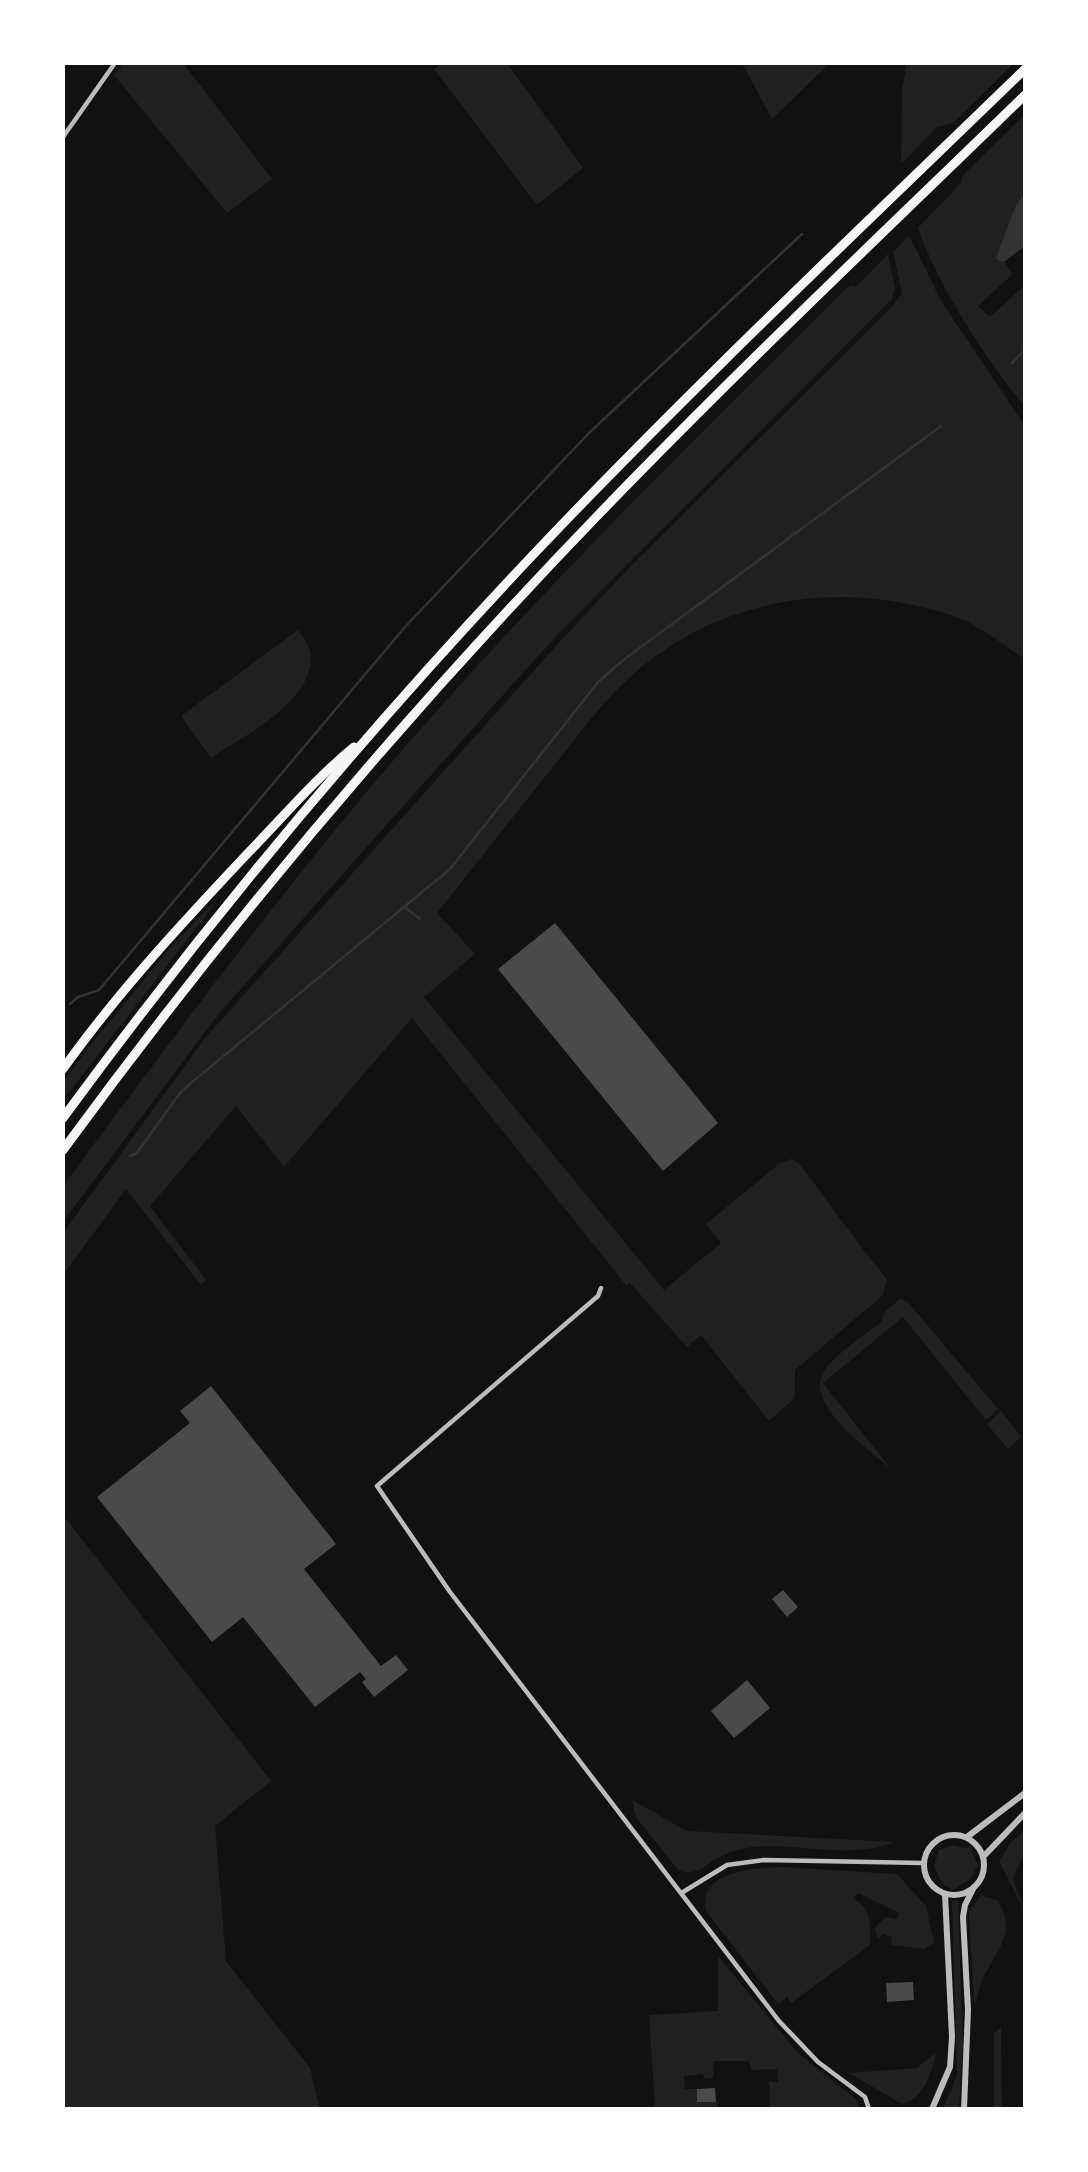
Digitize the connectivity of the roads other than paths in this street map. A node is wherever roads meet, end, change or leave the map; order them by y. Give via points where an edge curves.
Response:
1 (115, 63) edge
2 (1025, 69) edge
3 (1025, 95) edge
4 (63, 136) edge
5 (372, 733) junction
6 (63, 1069) edge
7 (63, 1118) edge
8 (63, 1150) edge
9 (601, 1288) dead end
10 (1025, 1793) edge
11 (1025, 1813) edge
12 (967, 1837) junction
13 (983, 1857) junction
14 (923, 1863) junction
15 (974, 1887) junction
16 (683, 1892) junction
17 (945, 1894) junction
18 (869, 2109) edge
19 (932, 2109) edge
20 (964, 2109) edge

1 - 4 street
2 - 5 highway via 612,474
3 - 8 highway via 618,494 422,705 261,894
5 - 6 highway via 320,775 225,878
5 - 7 highway via 229,903
9 - 16 street via 598,1296 508,1377 377,1486 450,1592
10 - 12 street
11 - 13 street
12 - 13 street
12 - 14 street via 938,1839
13 - 15 street
14 - 16 street via 764,1860 727,1866
14 - 17 street via 929,1882
15 - 17 street via 965,1893
15 - 20 street via 963,1917 968,2010
16 - 18 street via 788,2032 818,2062 865,2097
17 - 19 street via 952,2037 950,2067

